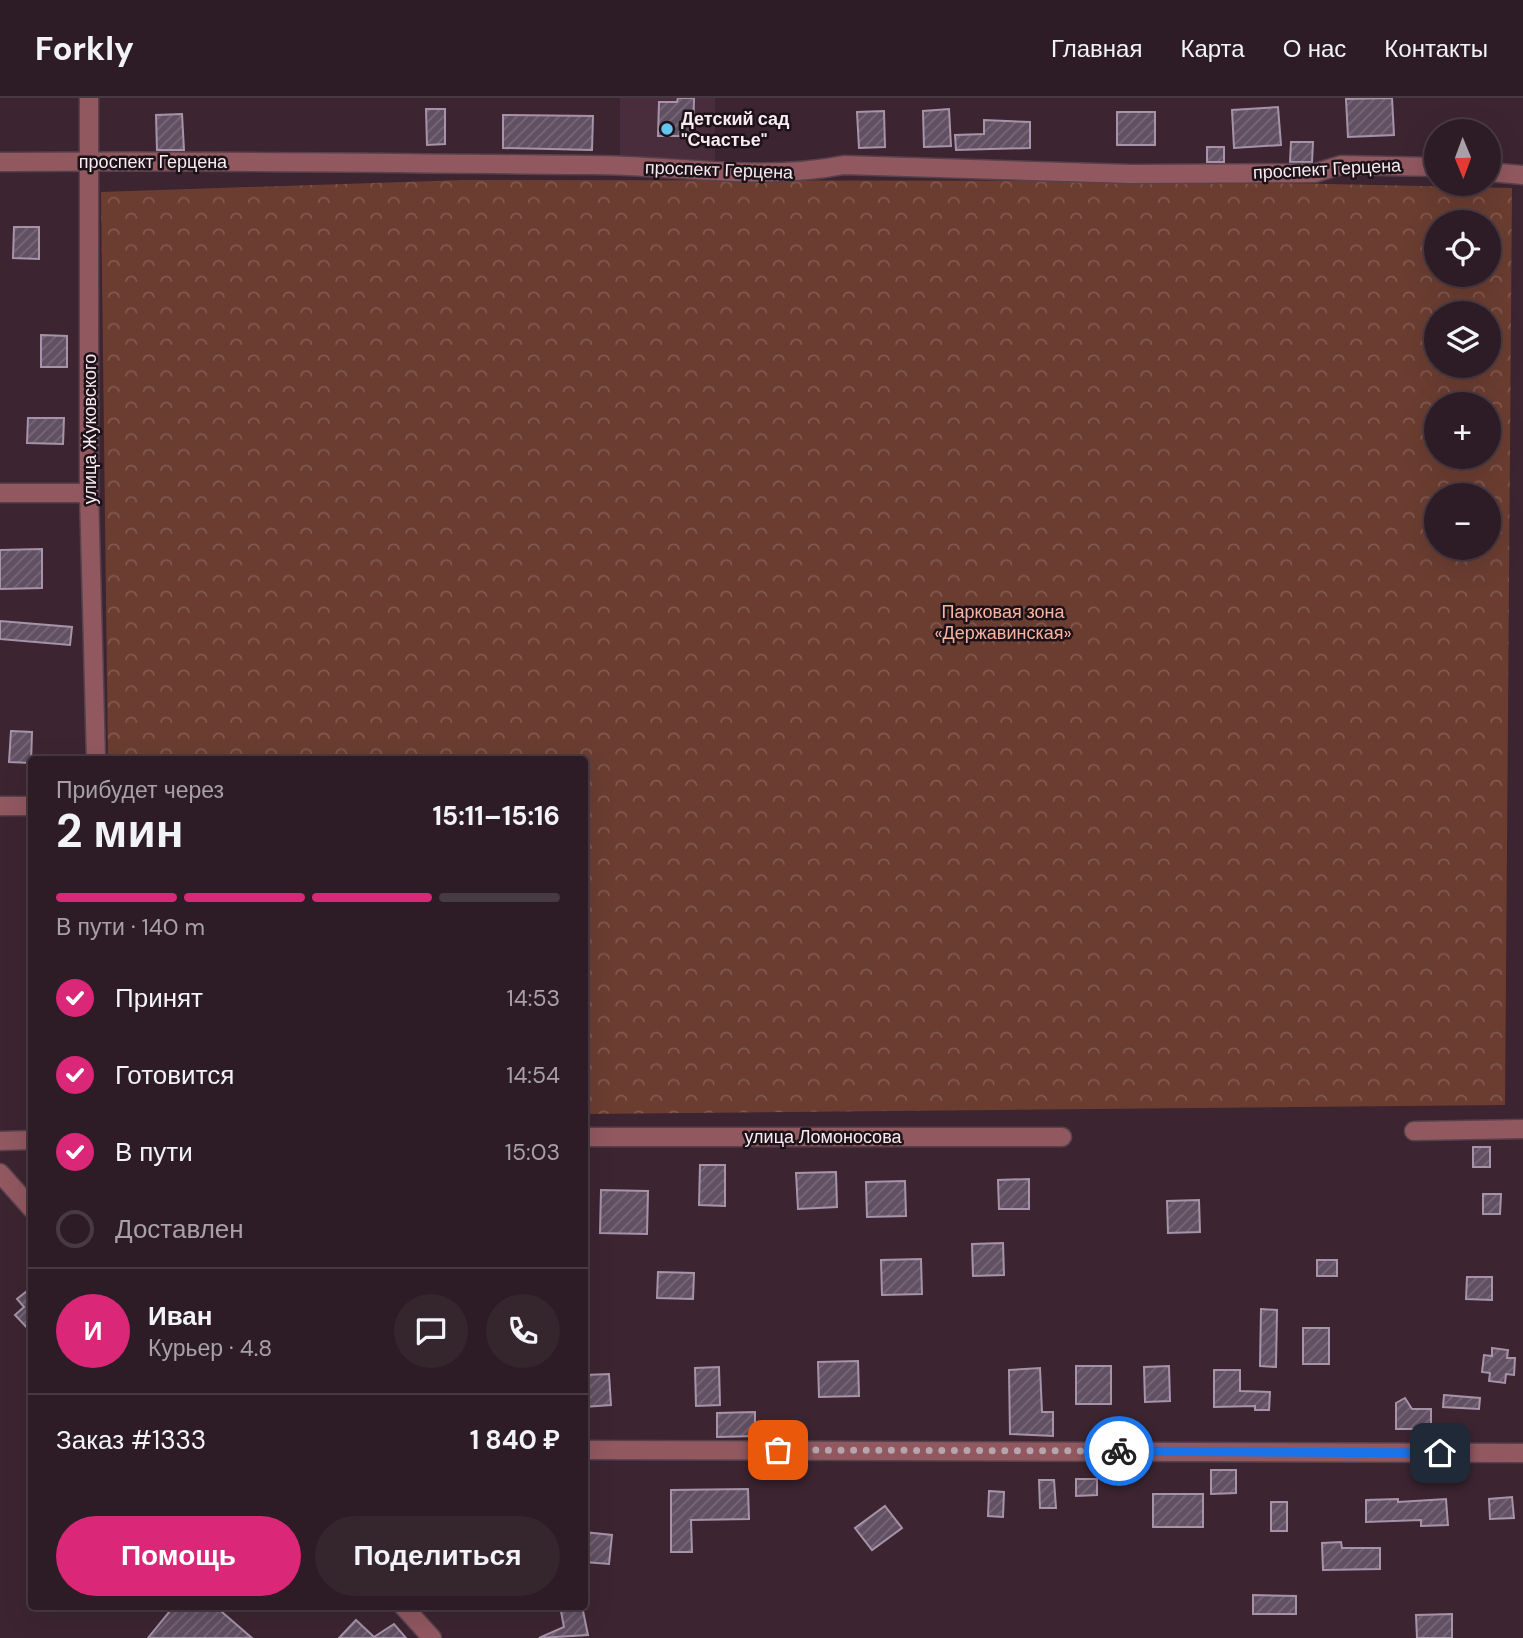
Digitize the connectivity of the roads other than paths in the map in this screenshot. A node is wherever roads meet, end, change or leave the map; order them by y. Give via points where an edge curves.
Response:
1 (89, 98) edge
2 (91, 161) junction
3 (0, 162) edge
4 (1424, 167) edge
5 (1502, 173) edge
6 (1523, 175) edge
7 (0, 493) edge
8 (89, 494) junction
9 (96, 756) edge
10 (0, 806) edge
11 (28, 806) edge
12 (1523, 1129) edge
13 (1414, 1132) dead end
14 (588, 1137) edge
15 (1062, 1137) dead end
16 (28, 1140) edge
17 (0, 1141) edge
18 (0, 1173) edge
19 (28, 1204) edge
20 (588, 1450) edge
21 (1523, 1453) edge
22 (407, 1610) edge
23 (432, 1638) edge

1 - 2 street, улица Жуковского
2 - 3 street, проспект Герцена
2 - 4 street, проспект Герцена via 606,165 768,175 844,165 1131,174 1315,173 1341,165
2 - 8 street, улица Жуковского
5 - 6 street
7 - 8 street
8 - 9 street, улица Жуковского
10 - 11 street
12 - 13 street
14 - 15 street, улица Ломоносова
16 - 17 street
18 - 19 street
20 - 21 street
22 - 23 street

